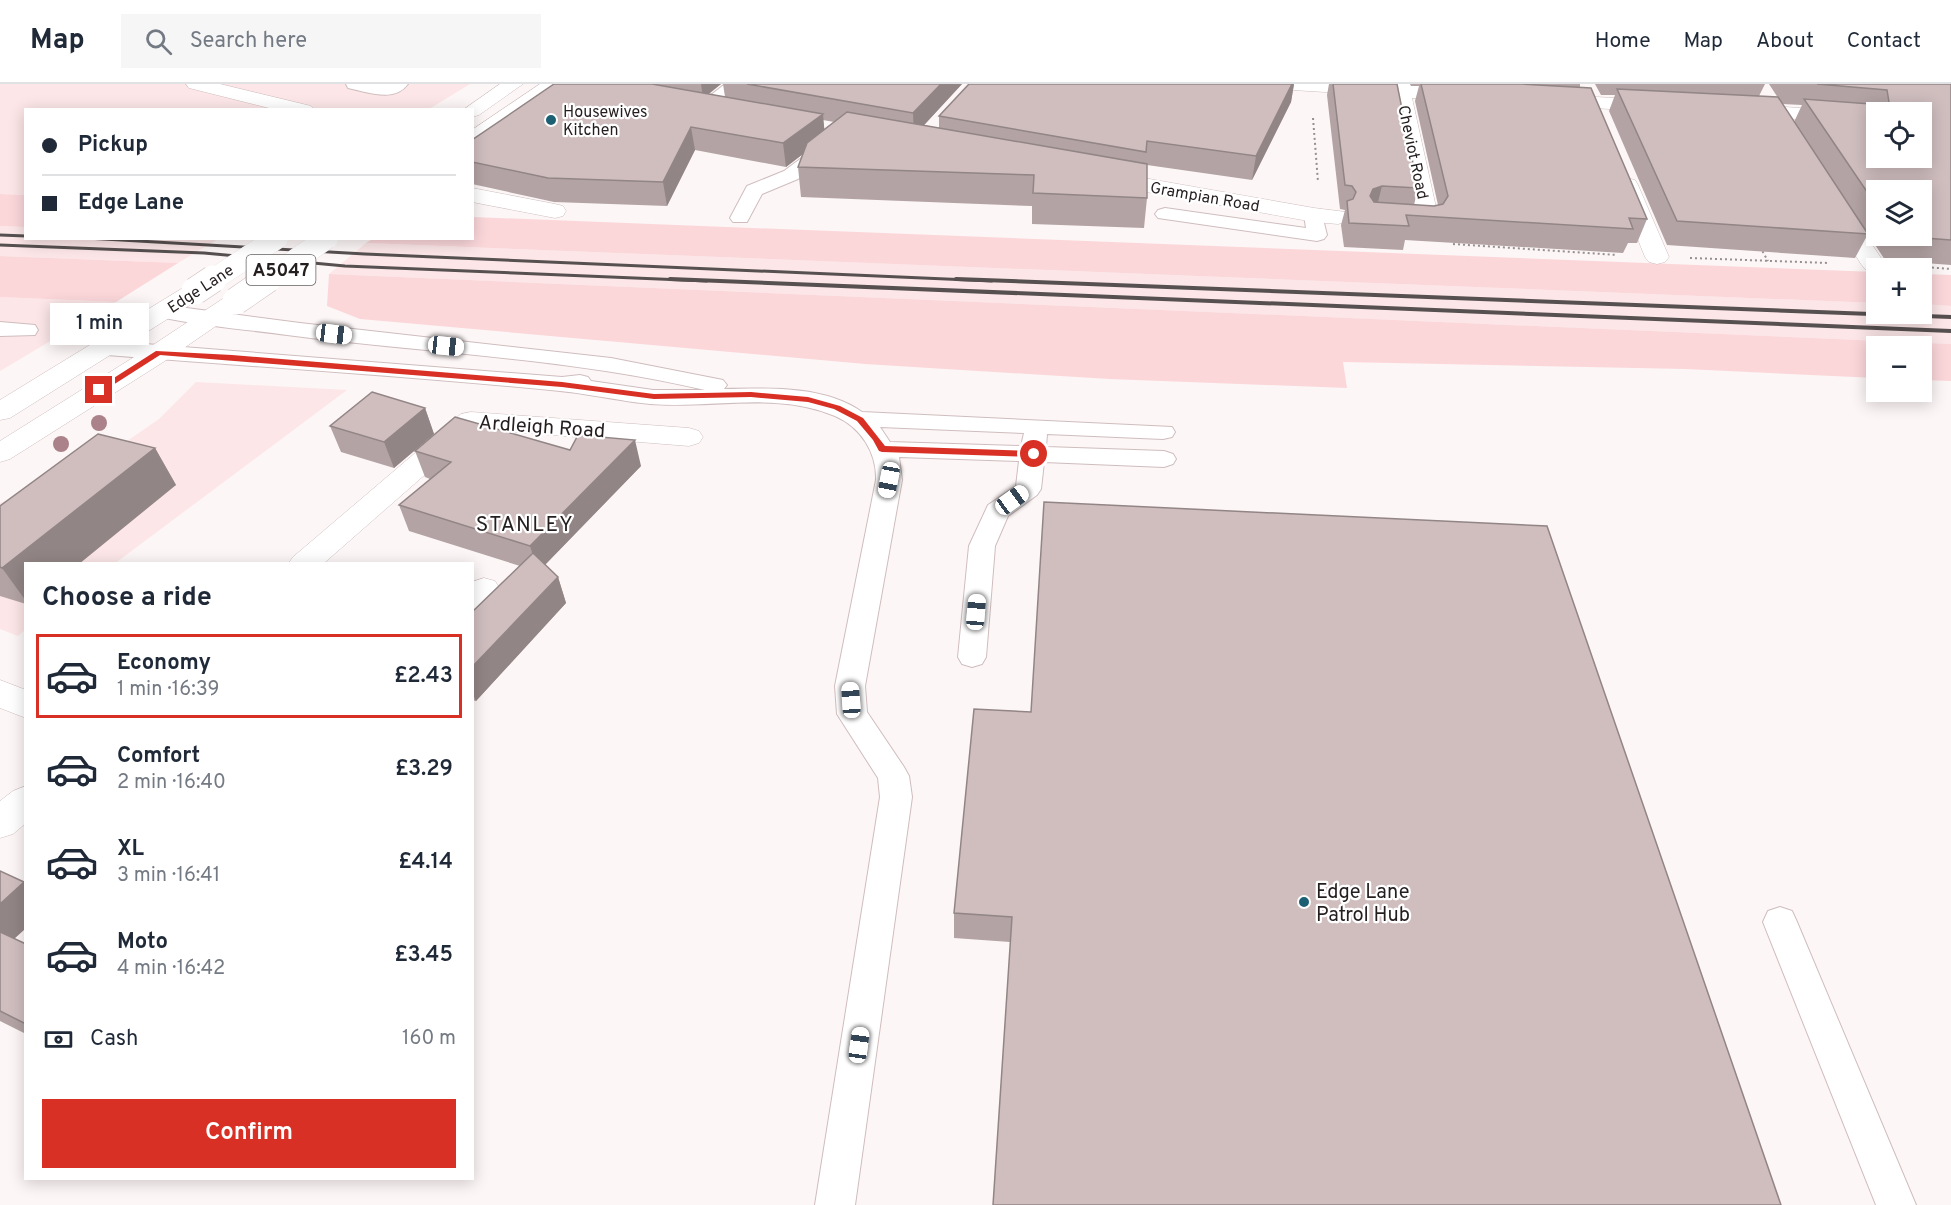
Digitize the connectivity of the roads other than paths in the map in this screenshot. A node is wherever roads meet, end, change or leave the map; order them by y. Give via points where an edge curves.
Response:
1 (196, 84) edge
2 (354, 84) edge
3 (400, 84) edge
4 (513, 84) edge
5 (553, 84) edge
6 (735, 84) edge
7 (1302, 85) edge
8 (1400, 88) edge
9 (1764, 93) dead end
10 (1589, 94) edge
11 (1484, 96) edge
12 (1539, 100) edge
13 (686, 102) edge
14 (708, 106) junction
15 (1671, 107) edge
16 (296, 108) edge
17 (474, 110) edge
18 (731, 110) edge
19 (1729, 110) edge
20 (1776, 112) junction
21 (1860, 118) edge
22 (1603, 126) edge
23 (824, 127) edge
24 (847, 131) joint
25 (1788, 131) edge
26 (474, 139) edge
27 (1621, 169) edge
28 (1082, 174) edge
29 (1824, 188) edge
30 (474, 195) edge
31 (555, 211) dead end
32 (1166, 214) dead end
33 (1324, 216) joint
34 (740, 218) dead end
35 (1377, 219) edge
36 (274, 240) edge
37 (324, 240) edge
38 (1657, 257) dead end
39 (1869, 258) edge
40 (164, 311) junction
41 (210, 318) junction
42 (0, 329) edge
43 (27, 330) dead end
44 (106, 348) junction
45 (159, 353) junction
46 (579, 360) junction
47 (562, 384) junction
48 (751, 395) junction
49 (0, 412) edge
50 (860, 419) junction
51 (1036, 427) junction
52 (1162, 432) dead end
53 (689, 437) dead end
54 (882, 449) junction
55 (0, 453) edge
56 (1034, 454) junction
57 (1164, 459) dead end
58 (306, 562) edge
59 (972, 657) dead end
60 (0, 693) edge
61 (24, 704) edge
62 (1780, 922) dead end
63 (835, 1205) edge
64 (1896, 1205) edge

1 - 16 main road
2 - 3 lane via 388,91
4 - 17 main road
5 - 26 main road
6 - 14 lane
7 - 8 main road
8 - 11 main road
8 - 35 main road, Cheviot Road via 1430,232
9 - 20 main road
10 - 12 main road
10 - 15 main road
10 - 22 main road
13 - 14 main road
14 - 18 main road
19 - 20 main road
20 - 21 main road
20 - 25 main road
23 - 24 main road
24 - 34 lane via 791,175 754,190
27 - 38 main road
28 - 33 main road, Grampian Road via 1281,200
29 - 39 main road
30 - 31 main road
32 - 33 lane via 1317,235
36 - 40 main road, Edge Lane / A5047, bridge
37 - 41 main road, Edge Lane / A5047, bridge
40 - 41 lane
40 - 44 main road, Edge Lane / A5047
41 - 45 main road, Edge Lane / A5047
41 - 46 lane
42 - 43 lane
44 - 45 lane
44 - 49 main road, Edge Lane / A5047
45 - 47 lane
45 - 55 main road, Edge Lane / A5047
46 - 47 lane via 602,372 595,379
46 - 48 lane via 666,373
47 - 48 lane via 654,397
48 - 50 lane via 808,399
50 - 51 lane
50 - 54 lane
51 - 52 lane
51 - 56 lane
53 - 58 main road, Ardleigh Road via 471,420
54 - 56 lane
54 - 63 lane via 889,480 850,686 852,714 893,776 896,797
56 - 57 lane
56 - 59 lane via 1028,489 997,511 982,546
60 - 61 main road
62 - 64 lane

